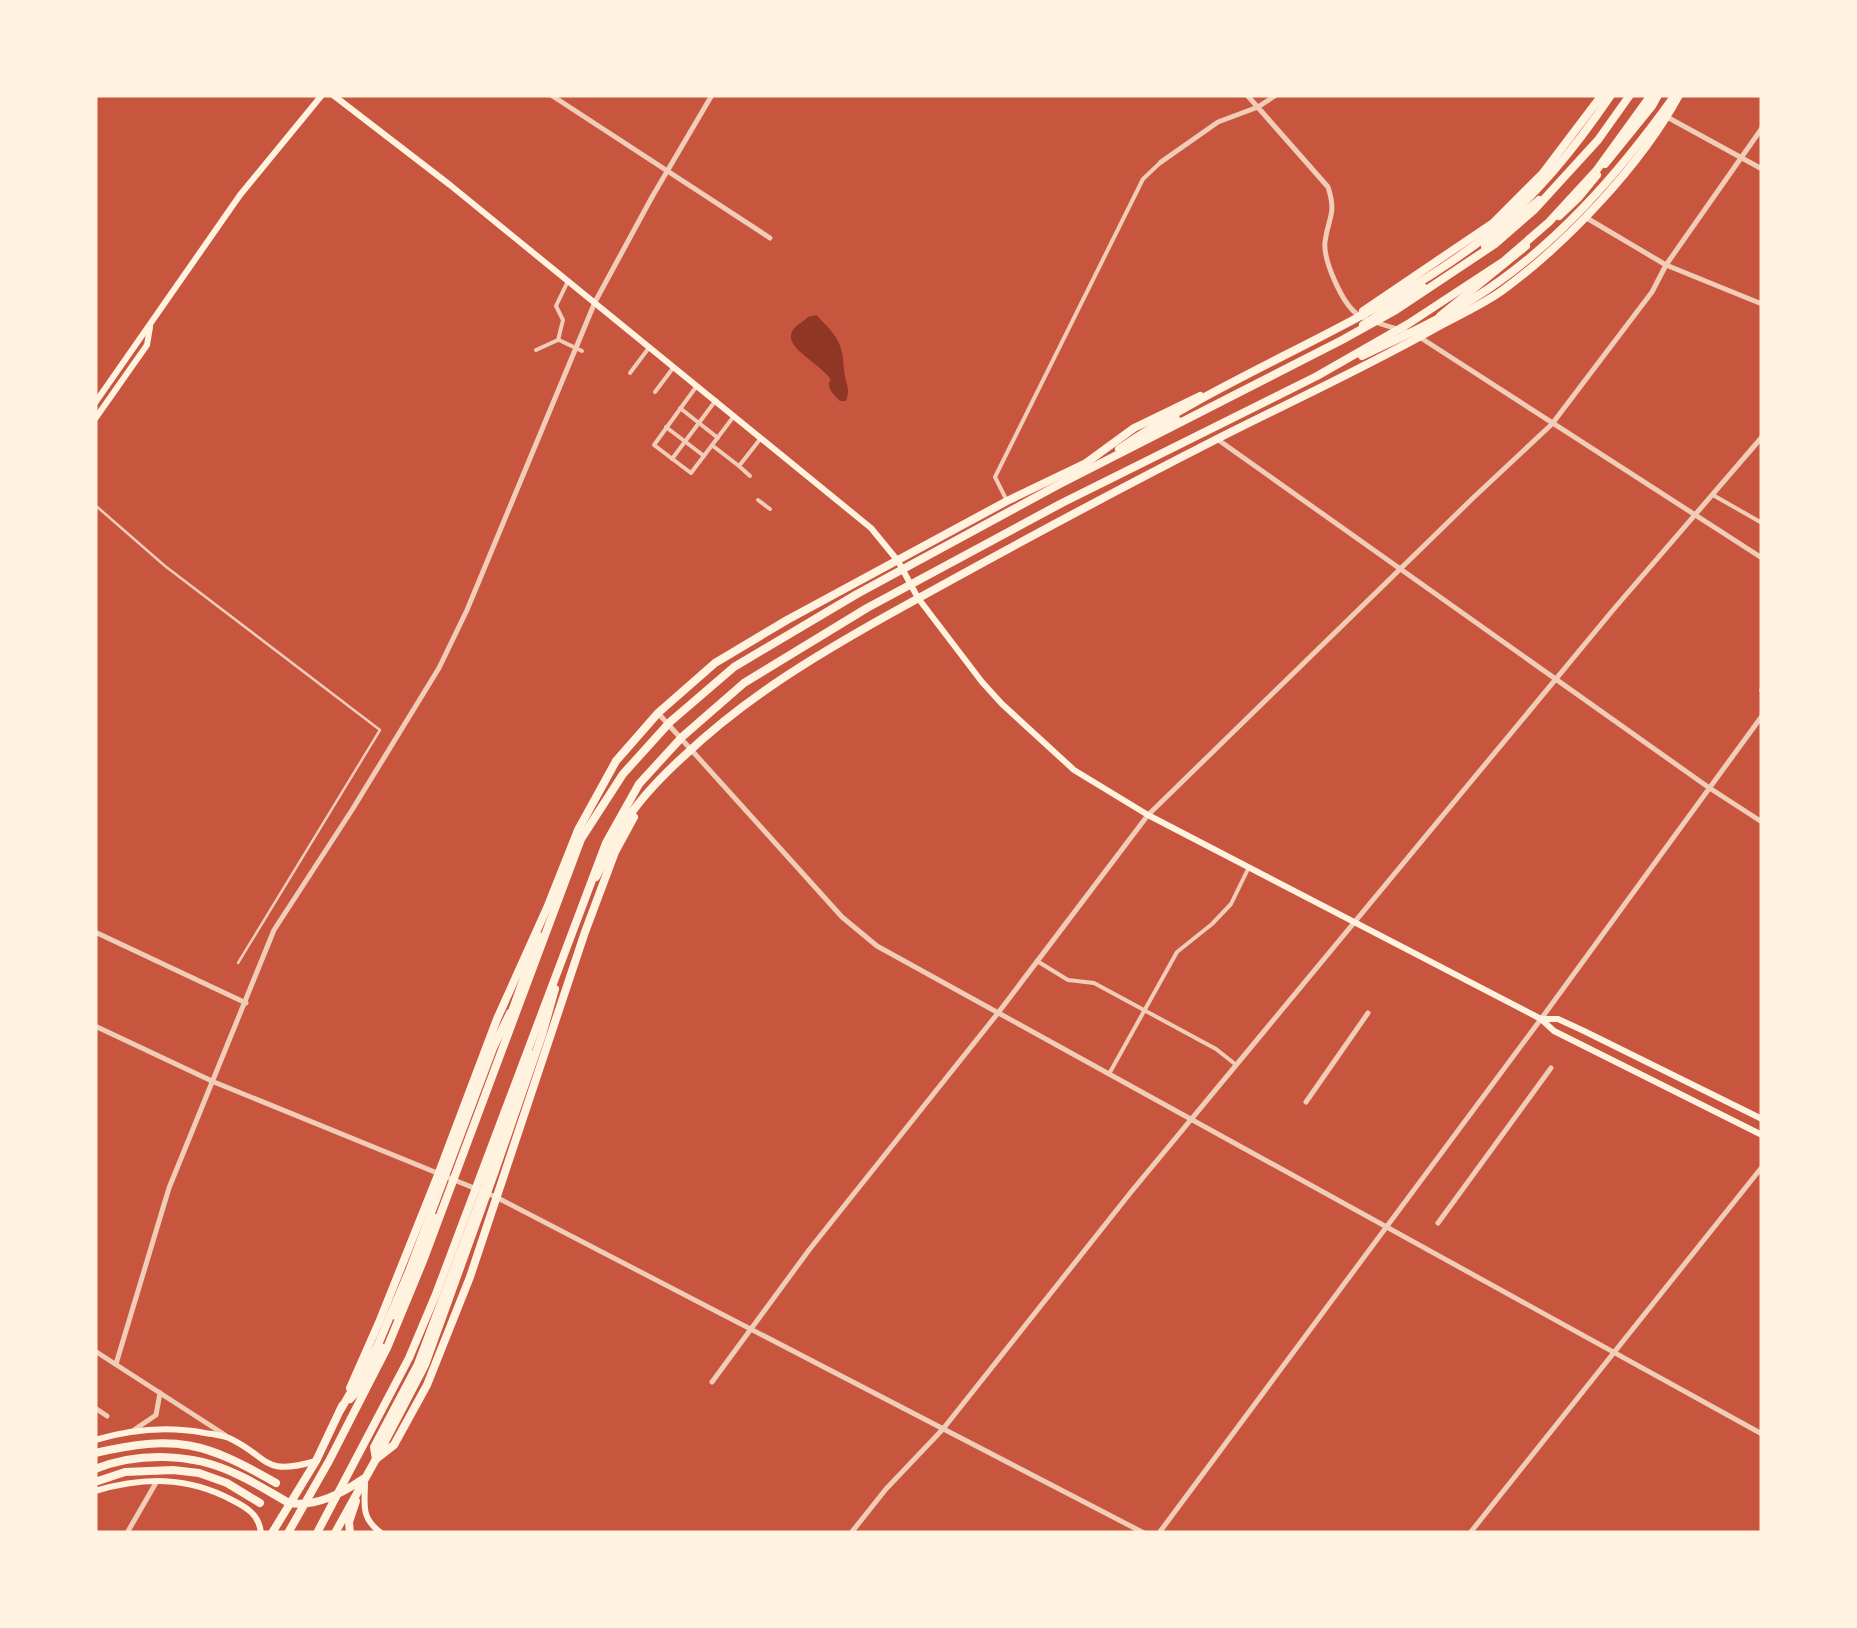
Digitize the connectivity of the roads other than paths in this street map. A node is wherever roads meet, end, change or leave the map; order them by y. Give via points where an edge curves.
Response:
1 (322, 95) edge
2 (333, 95) edge
3 (551, 95) edge
4 (712, 95) edge
5 (1246, 95) edge
6 (1276, 95) edge
7 (1602, 95) edge
8 (1611, 95) edge
9 (1629, 95) edge
10 (1655, 95) edge
11 (1677, 95) edge
12 (1258, 107) junction
13 (1663, 118) junction
14 (1762, 128) edge
15 (1741, 157) junction
16 (1160, 162) joint
17 (1762, 168) edge
18 (668, 170) junction
19 (1585, 216) junction
20 (770, 238) dead end
21 (1666, 264) junction
22 (568, 281) junction
23 (595, 302) junction
24 (1762, 304) edge
25 (1358, 314) junction
26 (1371, 319) junction
27 (150, 324) junction
28 (1419, 337) junction
29 (558, 340) junction
30 (649, 346) junction
31 (536, 350) dead end
32 (579, 350) junction
33 (674, 366) junction
34 (630, 373) dead end
35 (1317, 376) junction
36 (697, 385) junction
37 (654, 392) dead end
38 (716, 400) junction
39 (95, 403) edge
40 (680, 408) junction
41 (734, 416) junction
42 (95, 419) edge
43 (1150, 421) junction
44 (699, 423) junction
45 (1170, 424) junction
46 (1552, 424) junction
47 (666, 428) junction
48 (762, 437) junction
49 (1762, 437) edge
50 (718, 438) junction
51 (1217, 439) junction
52 (685, 442) junction
53 (712, 446) junction
54 (704, 456) junction
55 (672, 459) junction
56 (739, 466) junction
57 (1089, 466) junction
58 (750, 476) dead end
59 (1713, 494) junction
60 (758, 500) dead end
61 (1007, 501) junction
62 (95, 506) edge
63 (770, 509) dead end
64 (1695, 515) junction
65 (1762, 523) edge
66 (1762, 558) edge
67 (898, 561) junction
68 (1402, 569) junction
69 (918, 598) junction
70 (1556, 679) junction
71 (658, 713) junction
72 (1762, 716) edge
73 (690, 750) junction
74 (1708, 787) junction
75 (647, 794) junction
76 (1148, 815) junction
77 (1762, 822) edge
78 (1249, 867) junction
79 (547, 908) junction
80 (1356, 923) junction
81 (95, 932) edge
82 (563, 956) junction
83 (1037, 961) junction
84 (238, 963) dead end
85 (521, 997) junction
86 (246, 1003) junction
87 (1145, 1010) junction
88 (998, 1012) junction
89 (1368, 1013) dead end
90 (1541, 1019) junction
91 (95, 1026) edge
92 (1236, 1065) junction
93 (1551, 1068) dead end
94 (1108, 1074) junction
95 (214, 1082) junction
96 (1306, 1102) dead end
97 (1192, 1119) junction
98 (1762, 1120) edge
99 (1762, 1134) edge
100 (1762, 1167) edge
101 (438, 1175) junction
102 (450, 1180) junction
103 (482, 1192) junction
104 (496, 1196) junction
105 (1438, 1223) dead end
106 (1386, 1226) junction
107 (752, 1329) junction
108 (95, 1351) edge
109 (1614, 1352) junction
110 (116, 1364) junction
111 (712, 1382) dead end
112 (160, 1393) junction
113 (95, 1408) edge
114 (341, 1408) junction
115 (107, 1416) dead end
116 (943, 1429) junction
117 (134, 1430) junction
118 (1762, 1434) edge
119 (228, 1437) junction
120 (95, 1440) edge
121 (95, 1453) edge
122 (376, 1459) junction
123 (316, 1461) junction
124 (95, 1469) edge
125 (365, 1478) junction
126 (157, 1481) junction
127 (95, 1482) edge
128 (276, 1483) dead end
129 (95, 1491) edge
130 (260, 1503) dead end
131 (289, 1504) junction
132 (127, 1533) edge
133 (261, 1533) edge
134 (272, 1533) edge
135 (288, 1533) edge
136 (317, 1533) edge
137 (335, 1533) edge
138 (350, 1533) edge
139 (381, 1533) edge
140 (851, 1533) edge
141 (1144, 1533) edge
142 (1159, 1533) edge
143 (1470, 1533) edge

1 - 27 main road via 240,194
2 - 22 main road
3 - 18 street
4 - 18 street
5 - 12 street
6 - 12 street
7 - 25 main road via 1494,223
8 - 57 main road via 1547,178 1483,238 1406,290
9 - 26 main road via 1550,190 1488,244
9 - 57 main road via 1566,177 1495,244 1396,310
10 - 28 main road via 1579,197
10 - 35 main road via 1596,171 1526,243
11 - 13 main road
12 - 16 street via 1218,122
12 - 25 street via 1328,188 1334,204 1326,262
13 - 15 street
13 - 19 main road
13 - 35 main road via 1512,272 1432,324
14 - 15 street
15 - 17 street
15 - 21 street
16 - 61 street via 1143,179 995,476
18 - 20 street
18 - 23 street
19 - 21 street
19 - 28 main road via 1501,292
21 - 24 street
21 - 46 street
22 - 23 main road
22 - 29 street via 556,306 563,320
23 - 30 main road
23 - 32 street
25 - 26 street
25 - 43 main road
26 - 28 street
26 - 45 main road
27 - 39 main road
27 - 42 main road via 147,345
28 - 46 street
28 - 51 main road
29 - 31 street
29 - 32 street
30 - 33 main road
30 - 34 street
32 - 86 street via 439,668 274,930
33 - 36 main road
33 - 37 street
35 - 82 main road via 1062,503 744,682 639,784 606,843
36 - 38 main road
36 - 40 street
38 - 41 main road
38 - 44 street
40 - 44 street
40 - 47 street
41 - 48 main road
41 - 50 street
43 - 45 main road
43 - 57 main road
44 - 50 street
44 - 52 street
45 - 57 main road
46 - 64 street
46 - 68 street
47 - 52 street
47 - 55 street via 654,445
48 - 56 street
48 - 67 main road via 871,528
49 - 59 street
50 - 53 street
51 - 68 street
51 - 69 main road
52 - 54 street
52 - 55 street
53 - 54 street
53 - 56 street
54 - 55 street via 691,474
56 - 58 street
57 - 61 main road
57 - 85 main road via 734,667 670,722 622,774 581,840
59 - 64 street
59 - 65 street
60 - 63 street
61 - 67 main road
62 - 84 lane via 380,730
64 - 66 street
64 - 70 street
67 - 69 main road
67 - 71 main road via 715,663
68 - 70 street
68 - 76 street
69 - 73 main road via 770,686
69 - 76 main road via 1002,704 1074,770
70 - 74 street
70 - 80 street
71 - 73 street
71 - 79 main road via 616,761 578,830
72 - 74 street
73 - 75 main road
73 - 88 street via 852,927
74 - 77 street
74 - 90 street
75 - 103 main road via 604,862 565,954
75 - 104 main road via 610,866
76 - 78 main road
76 - 83 street
78 - 80 main road
78 - 87 street via 1231,904 1176,952
79 - 101 main road
79 - 102 main road
80 - 90 main road
80 - 92 street
81 - 86 street
82 - 122 main road via 542,1035 425,1365
82 - 136 main road via 409,1358
83 - 87 street
83 - 88 street
85 - 114 main road via 493,1048 377,1347
85 - 135 main road via 387,1348
86 - 95 street
87 - 92 street
87 - 94 street
88 - 94 street
88 - 107 street
89 - 96 street
90 - 98 main road via 1558,1019
90 - 99 main road
90 - 106 street
91 - 95 street
92 - 97 street
93 - 105 street
94 - 97 street
95 - 101 street
95 - 110 street via 169,1188
97 - 106 street
97 - 116 street
100 - 109 street
101 - 102 street
101 - 114 main road
102 - 103 street
102 - 114 main road via 383,1348
103 - 104 street
103 - 122 main road via 418,1364 374,1447
104 - 107 street
104 - 122 main road via 427,1385 394,1444
106 - 109 street
106 - 142 street
107 - 111 street
107 - 116 street
108 - 110 street
109 - 118 street
109 - 143 street
110 - 112 street
112 - 117 street via 156,1415
112 - 119 street
113 - 115 street
114 - 123 main road
116 - 140 street
116 - 141 street
117 - 119 main road via 177,1428
117 - 120 main road
119 - 123 main road via 268,1464 286,1468
121 - 128 main road via 171,1442 238,1461
122 - 125 main road
123 - 131 main road
124 - 131 main road via 149,1457 185,1458 232,1471
125 - 131 main road via 331,1498
125 - 137 main road
125 - 138 main road
125 - 139 main road via 364,1512
126 - 129 main road
126 - 132 street
126 - 133 main road via 210,1488 246,1507
127 - 130 main road via 124,1472 186,1472 227,1483
131 - 134 main road

